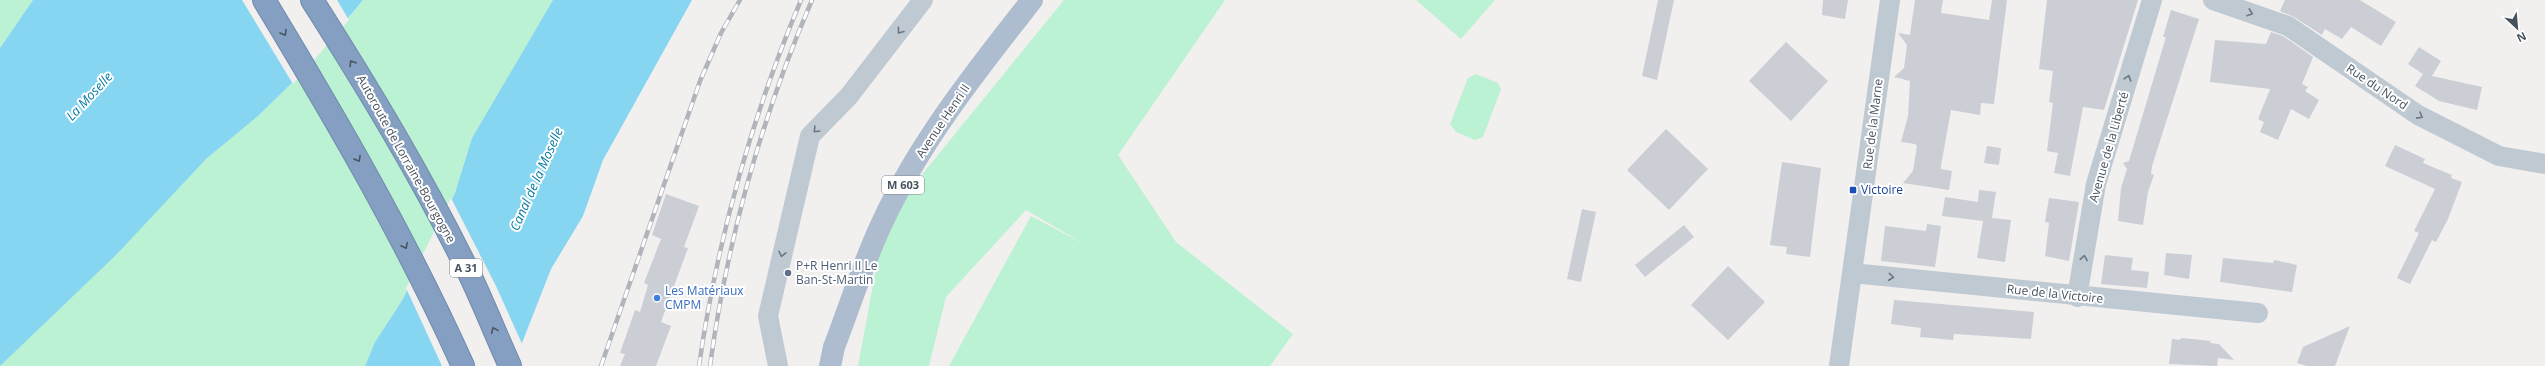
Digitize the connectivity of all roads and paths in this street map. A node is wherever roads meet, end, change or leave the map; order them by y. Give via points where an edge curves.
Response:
1 (264, 0) edge
2 (312, 0) edge
3 (923, 0) edge
4 (1032, 0) edge
5 (1890, 0) edge
6 (2152, 0) edge
7 (2213, 0) edge
8 (2545, 164) edge
9 (1852, 273) junction
10 (2077, 297) junction
11 (2258, 313) dead end
12 (463, 366) edge
13 (510, 366) edge
14 (778, 366) edge
15 (830, 366) edge
16 (1839, 366) edge

1 -> 12 highway via 339,125 387,212 435,303
13 -> 2 highway, Autoroute de Lorraine-Bourgogne / A 31 via 468,272 416,172 373,96
3 -> 14 street via 849,96 810,136 768,316
4 - 15 main road, Avenue Henri II / M 603 via 951,105 882,222 834,347
5 - 9 street, Rue de la Marne
10 -> 6 street, Avenue de la Liberté via 2096,184
7 -> 8 street, Rue du Nord via 2288,26 2424,119 2499,156
9 -> 10 street, Rue de la Victoire
9 - 16 street, Rue de la Marne
10 - 11 street, Rue de la Victoire

